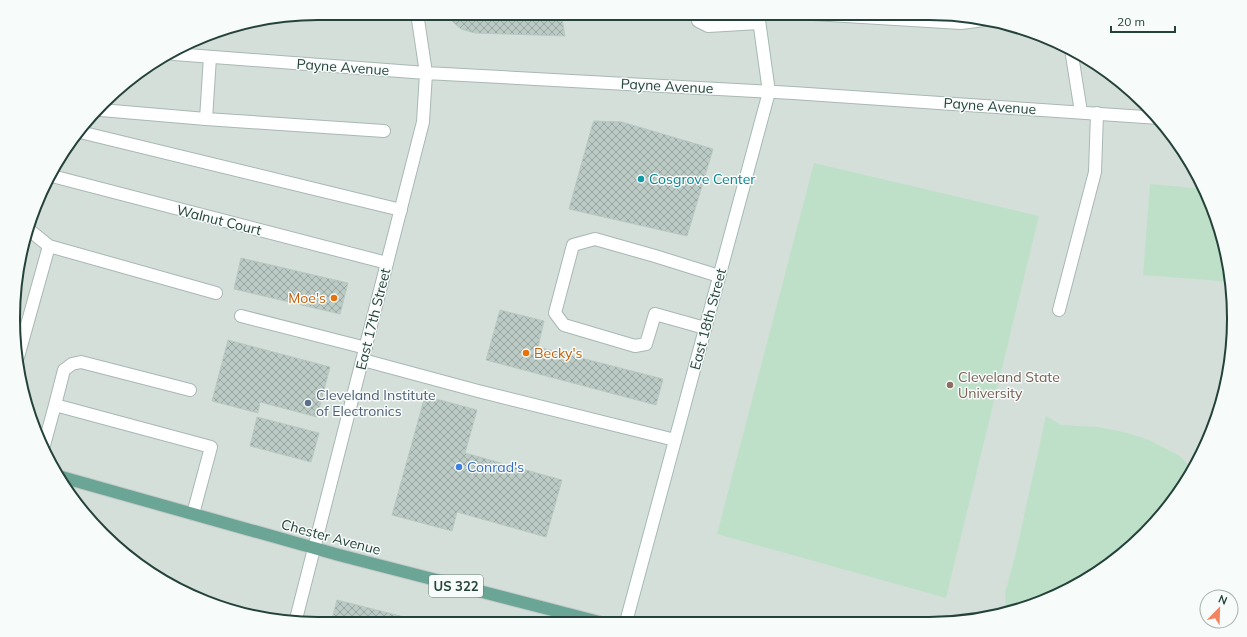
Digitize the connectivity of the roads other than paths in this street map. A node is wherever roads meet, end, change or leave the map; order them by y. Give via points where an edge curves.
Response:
1 (418, 20) edge
2 (698, 20) edge
3 (746, 20) edge
4 (758, 20) edge
5 (912, 20) edge
6 (964, 23) edge
7 (179, 54) edge
8 (210, 57) junction
9 (1072, 57) edge
10 (426, 73) junction
11 (769, 92) junction
12 (104, 110) edge
13 (1081, 112) junction
14 (1097, 113) junction
15 (1149, 117) edge
16 (206, 119) junction
17 (384, 131) dead end
18 (85, 133) edge
19 (56, 177) edge
20 (400, 210) junction
21 (33, 233) edge
22 (49, 246) junction
23 (387, 263) junction
24 (719, 276) junction
25 (216, 293) dead end
26 (1059, 310) dead end
27 (241, 316) dead end
28 (705, 328) junction
29 (22, 344) edge
30 (364, 354) junction
31 (190, 390) dead end
32 (55, 405) junction
33 (46, 439) edge
34 (675, 440) junction
35 (66, 478) edge
36 (193, 514) junction
37 (315, 548) junction
38 (297, 616) edge
39 (579, 617) edge
40 (627, 617) edge

1 - 10 street, East 17th Street
2 - 3 street via 708,26
4 - 11 street, East 18th Street
5 - 6 street
7 - 8 street, Payne Avenue
8 - 10 street, Payne Avenue
8 - 16 street
9 - 13 street
10 - 11 street, Payne Avenue
10 - 20 street, East 17th Street via 423,122
11 - 13 street, Payne Avenue
11 - 24 street, East 18th Street
12 - 16 street
13 - 14 street, Payne Avenue
14 - 15 street, Payne Avenue
14 - 26 street via 1095,172
16 - 17 street
18 - 20 street
19 - 23 street, Walnut Court
20 - 23 street, East 17th Street
21 - 22 street
22 - 25 street
22 - 29 street
23 - 30 street, East 17th Street
24 - 28 street, East 18th Street
24 - 28 street via 595,239 573,245 555,313 564,326 635,346 646,344 655,314
27 - 30 street
28 - 34 street, East 18th Street
30 - 34 street via 471,389
30 - 37 street, East 17th Street
31 - 32 street via 81,362 72,364 64,370
32 - 33 street
32 - 36 street via 211,447
34 - 40 street, East 18th Street
35 - 36 main road, Chester Avenue / US 322
36 - 37 main road, Chester Avenue / US 322
37 - 38 street, East 17th Street
37 - 39 main road, Chester Avenue / US 322

